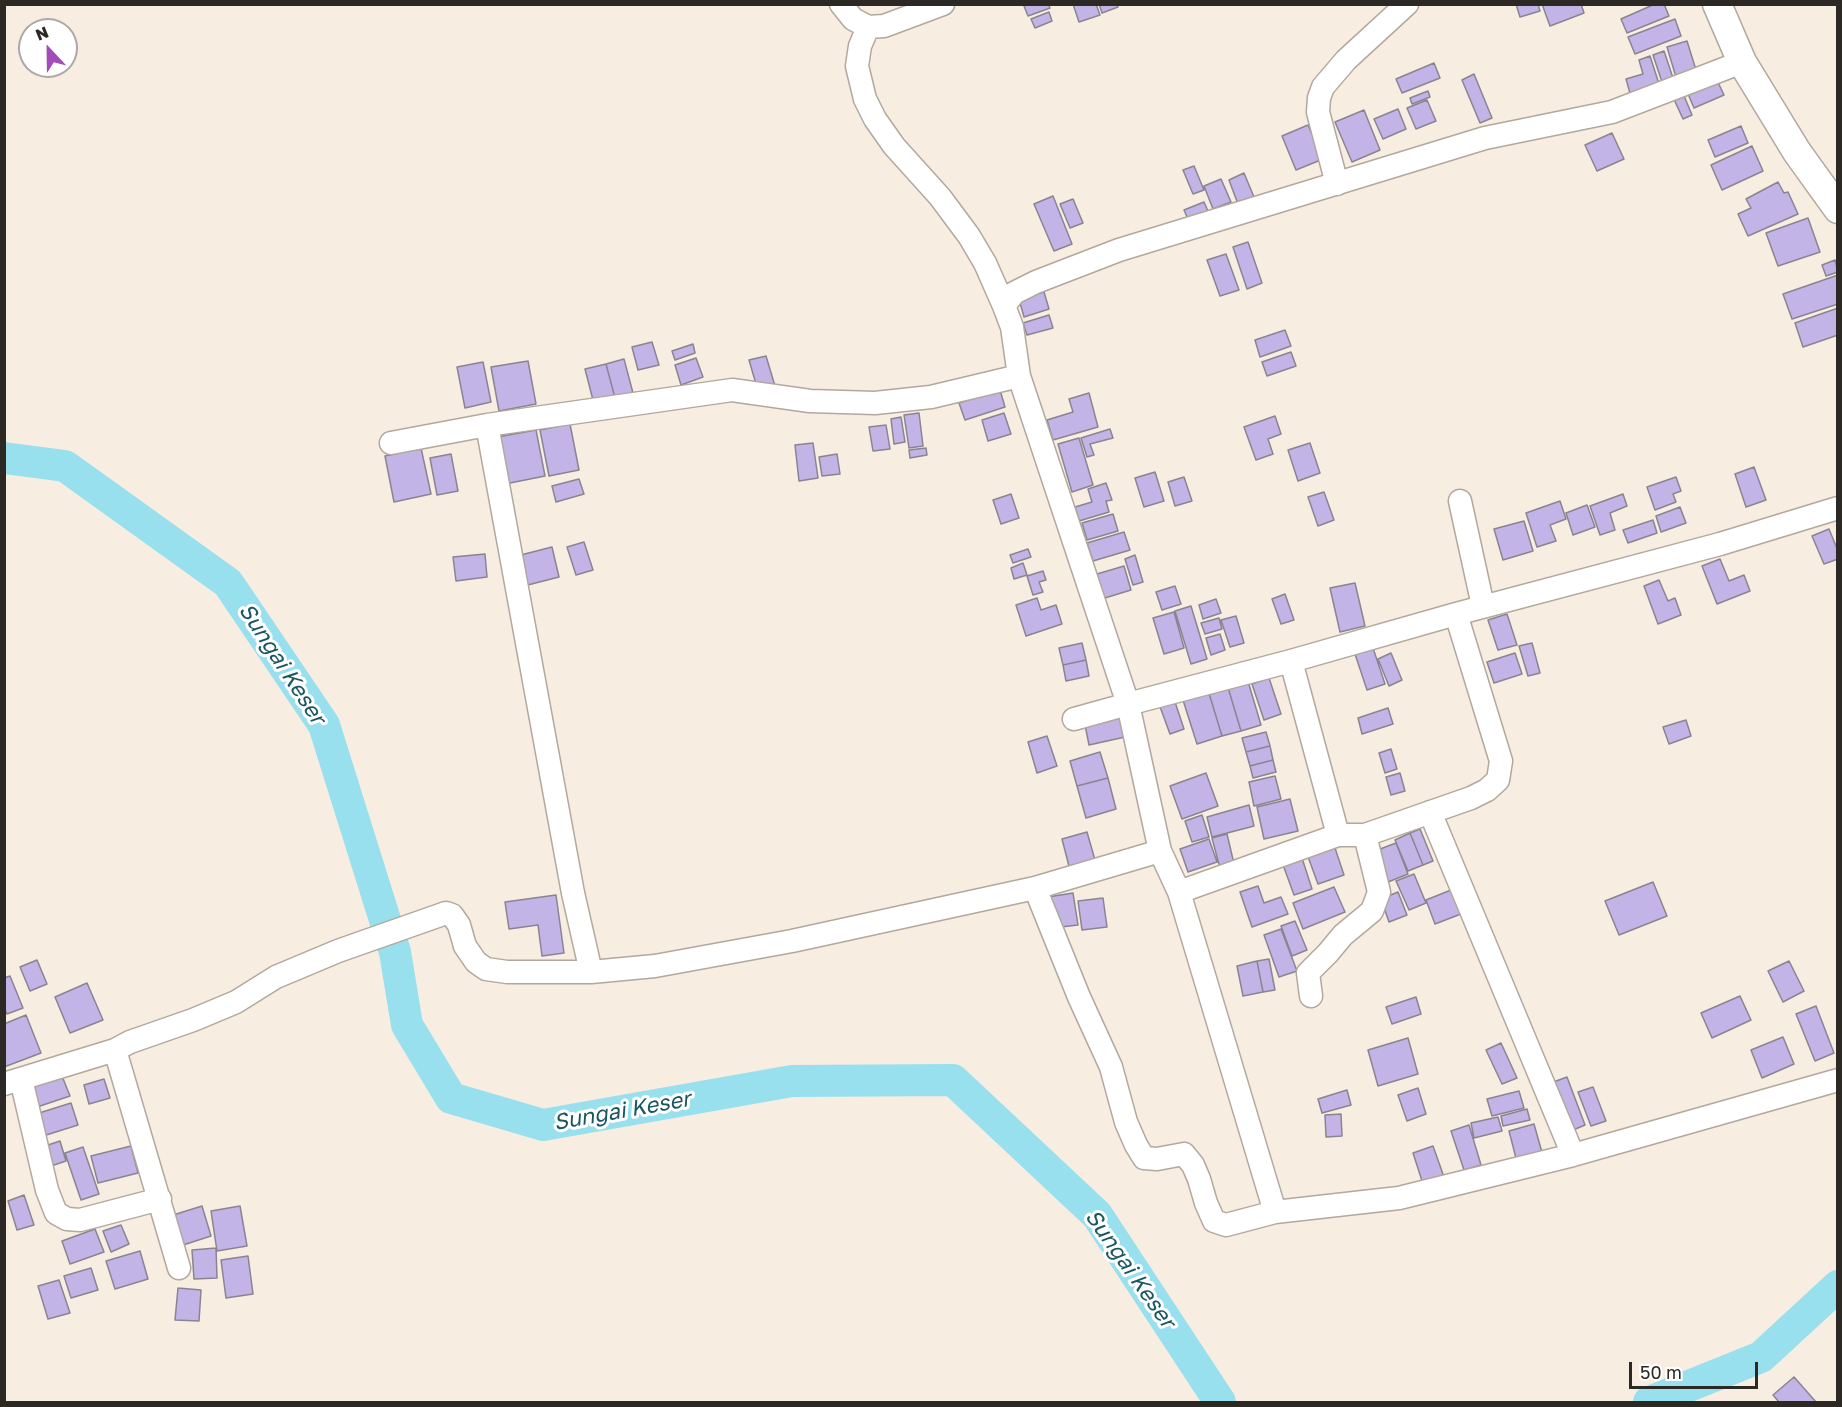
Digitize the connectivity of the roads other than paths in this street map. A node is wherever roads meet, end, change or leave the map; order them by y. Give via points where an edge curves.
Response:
1 (842, 4) edge
2 (943, 4) edge
3 (1407, 4) edge
4 (1717, 4) edge
5 (868, 27) junction
6 (1742, 62) junction
7 (1337, 184) junction
8 (1838, 209) edge
9 (1005, 306) junction
10 (1019, 376) junction
11 (487, 425) junction
12 (391, 443) dead end
13 (1460, 501) dead end
14 (1838, 508) edge
15 (1483, 606) junction
16 (1456, 614) junction
17 (1291, 661) junction
18 (1128, 704) junction
19 (1074, 719) dead end
20 (1430, 812) junction
21 (1338, 835) junction
22 (1365, 835) junction
23 (1160, 851) junction
24 (1035, 888) junction
25 (1179, 892) junction
26 (591, 972) junction
27 (1311, 996) dead end
28 (115, 1050) junction
29 (1838, 1080) edge
30 (13, 1082) edge
31 (1573, 1155) junction
32 (160, 1199) junction
33 (1275, 1212) junction
34 (179, 1268) dead end

1 - 5 street via 853,19
2 - 5 street via 884,26
3 - 7 street via 1346,60 1323,87 1318,112
4 - 6 main road
5 - 9 street via 857,66 865,99 894,146 940,197 969,237
6 - 7 street via 1612,112 1485,138
6 - 8 main road via 1797,152
7 - 9 street via 1119,250 1014,293
9 - 10 street
10 - 11 street via 931,397 875,403 810,401 732,390
10 - 18 street
11 - 12 street
11 - 26 street
13 - 15 street
14 - 15 street via 1720,544
15 - 16 street
16 - 17 street
16 - 20 street via 1502,761 1498,780 1487,790
17 - 18 street
17 - 21 street
18 - 19 street
18 - 23 street
20 - 22 street
20 - 31 street
21 - 22 street
21 - 25 street
22 - 27 street via 1379,892 1372,911 1308,973
23 - 24 street
23 - 25 street
24 - 26 street via 792,941 655,966
24 - 33 street via 1112,1067 1126,1122 1144,1158 1184,1154 1200,1179 1214,1221 1226,1225
25 - 33 street
26 - 28 street via 486,969 476,962 465,946 459,925 446,913 338,951 276,977 236,1002
28 - 30 street
28 - 32 street
29 - 31 street
30 - 32 street via 56,1213 80,1220
31 - 33 street via 1400,1198
32 - 34 street

